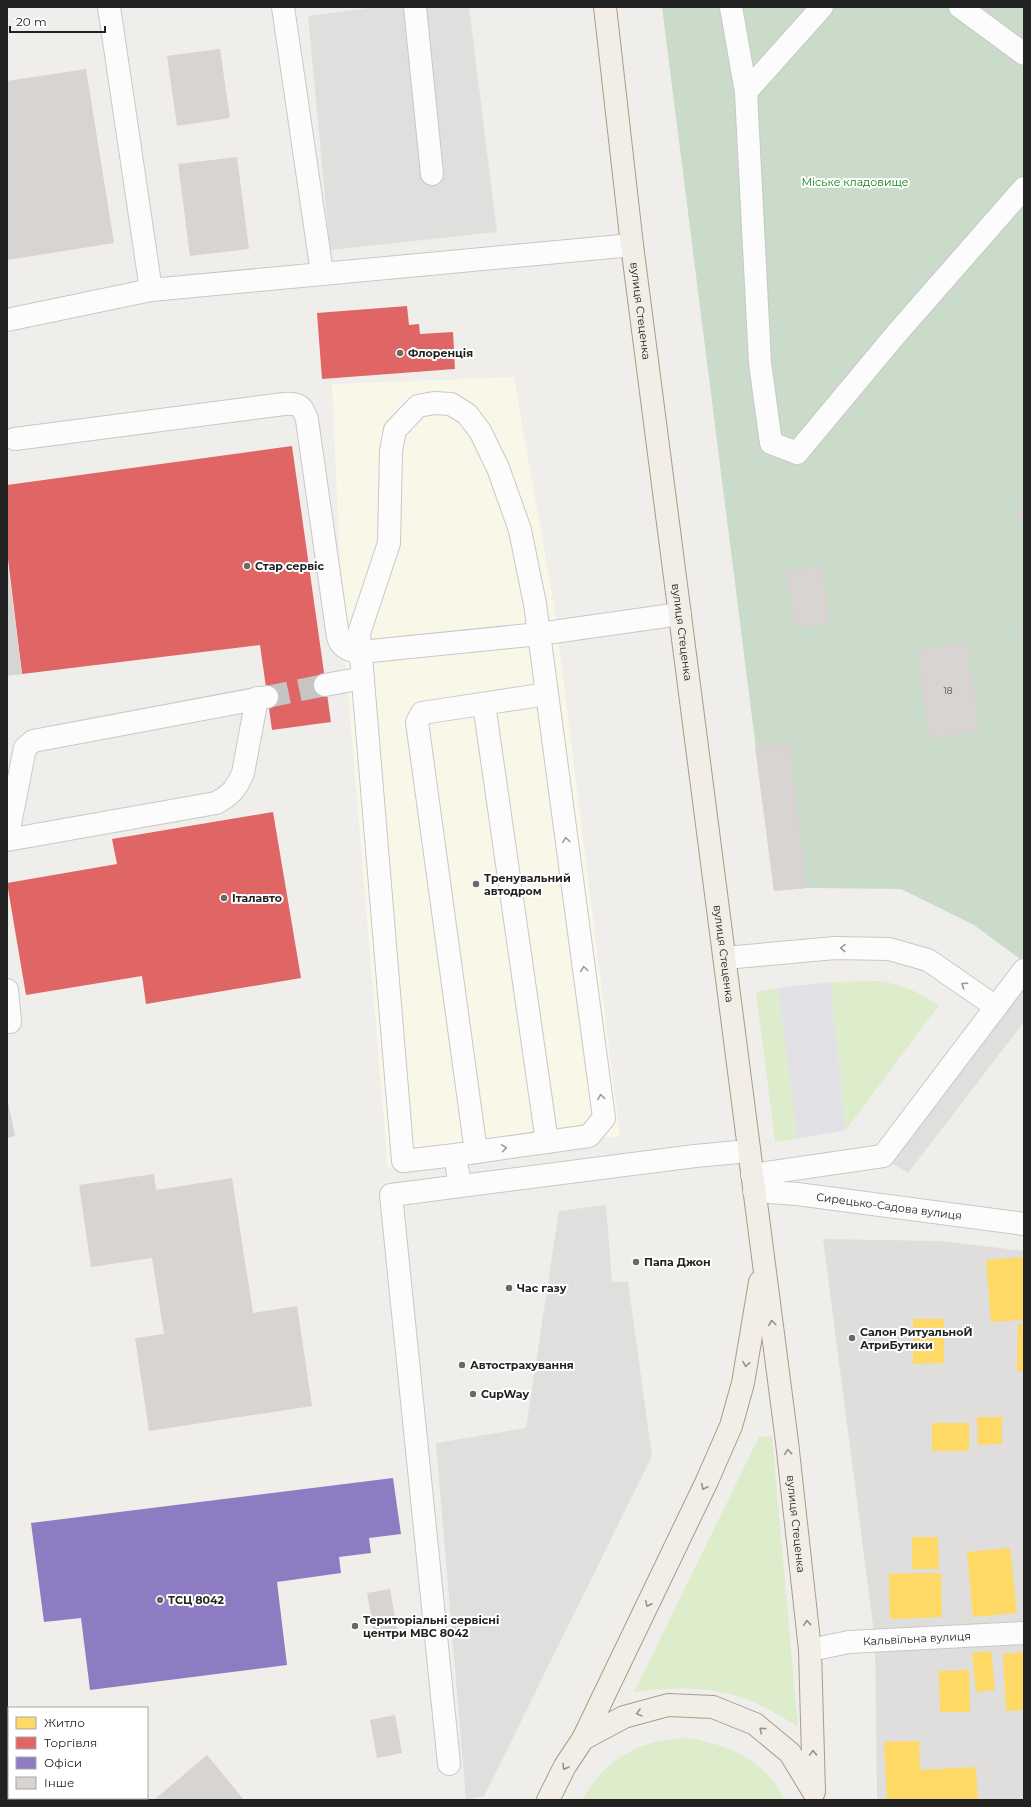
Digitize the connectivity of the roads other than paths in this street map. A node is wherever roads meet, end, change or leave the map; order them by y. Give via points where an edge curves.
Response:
1 (109, 7) edge
2 (283, 7) edge
3 (415, 7) edge
4 (605, 7) edge
5 (731, 7) edge
6 (822, 7) edge
7 (960, 7) edge
8 (1024, 54) edge
9 (746, 92) junction
10 (432, 174) dead end
11 (1024, 188) edge
12 (632, 245) junction
13 (322, 274) junction
14 (151, 290) junction
15 (7, 320) edge
16 (15, 439) dead end
17 (680, 614) junction
18 (539, 634) junction
19 (361, 652) junction
20 (363, 678) junction
21 (325, 685) tunnel mouth
22 (547, 694) junction
23 (484, 704) junction
24 (7, 840) edge
25 (725, 958) junction
26 (1024, 970) edge
27 (7, 990) edge
28 (996, 1007) junction
29 (10, 1022) dead end
30 (547, 1142) junction
31 (749, 1151) junction
32 (466, 1153) junction
33 (753, 1183) junction
34 (460, 1186) junction
35 (1024, 1224) edge
36 (764, 1257) junction
37 (1024, 1633) edge
38 (810, 1650) junction
39 (583, 1739) junction
40 (449, 1764) dead end
41 (815, 1796) edge
42 (548, 1799) edge

1 - 14 street
2 - 13 street
3 - 10 street
4 - 12 main road, вулиця Стеценка
5 - 9 street
6 - 9 street
7 - 8 street
9 - 11 street via 760,363 771,442 797,453 897,333
12 - 13 street
12 - 17 main road, вулиця Стеценка
13 - 14 street
14 - 15 street
16 - 19 street via 298,404 304,408 307,420 338,637 350,651
17 - 18 street
17 - 25 main road, вулиця Стеценка
18 - 19 street
18 - 19 street via 520,530 498,468 480,431 467,414 451,404 434,403 418,406 395,430 391,451 389,543 359,633
18 - 22 street
19 - 20 street
20 - 21 street
20 - 32 street via 403,1161
22 - 23 street
30 -> 22 street via 589,1136 604,1118
23 - 30 street
23 - 32 street via 422,713 417,722
24 - 24 street via 216,803 229,796 243,773 262,697 54,736 28,744 22,760
28 -> 25 street via 928,960 889,949 835,948
25 - 31 main road, вулиця Стеценка
26 - 28 street
27 - 29 street
28 - 33 street via 883,1156
32 -> 30 street
31 - 33 main road, вулиця Стеценка
31 - 34 street
32 - 34 street
33 - 35 street, Сирецько-Садова вулиця via 797,1194
33 - 36 main road, вулиця Стеценка
34 - 40 street via 391,1195
38 -> 36 main road, вулиця Стеценка
36 -> 39 main road, вулиця Стеценка via 743,1383 731,1426
37 - 38 street, Кальвільна вулиця via 849,1642
41 -> 38 main road, вулиця Стеценка
41 -> 39 main road via 790,1753 755,1724 713,1708 668,1705 624,1717
39 -> 42 main road, вулиця Стеценка

